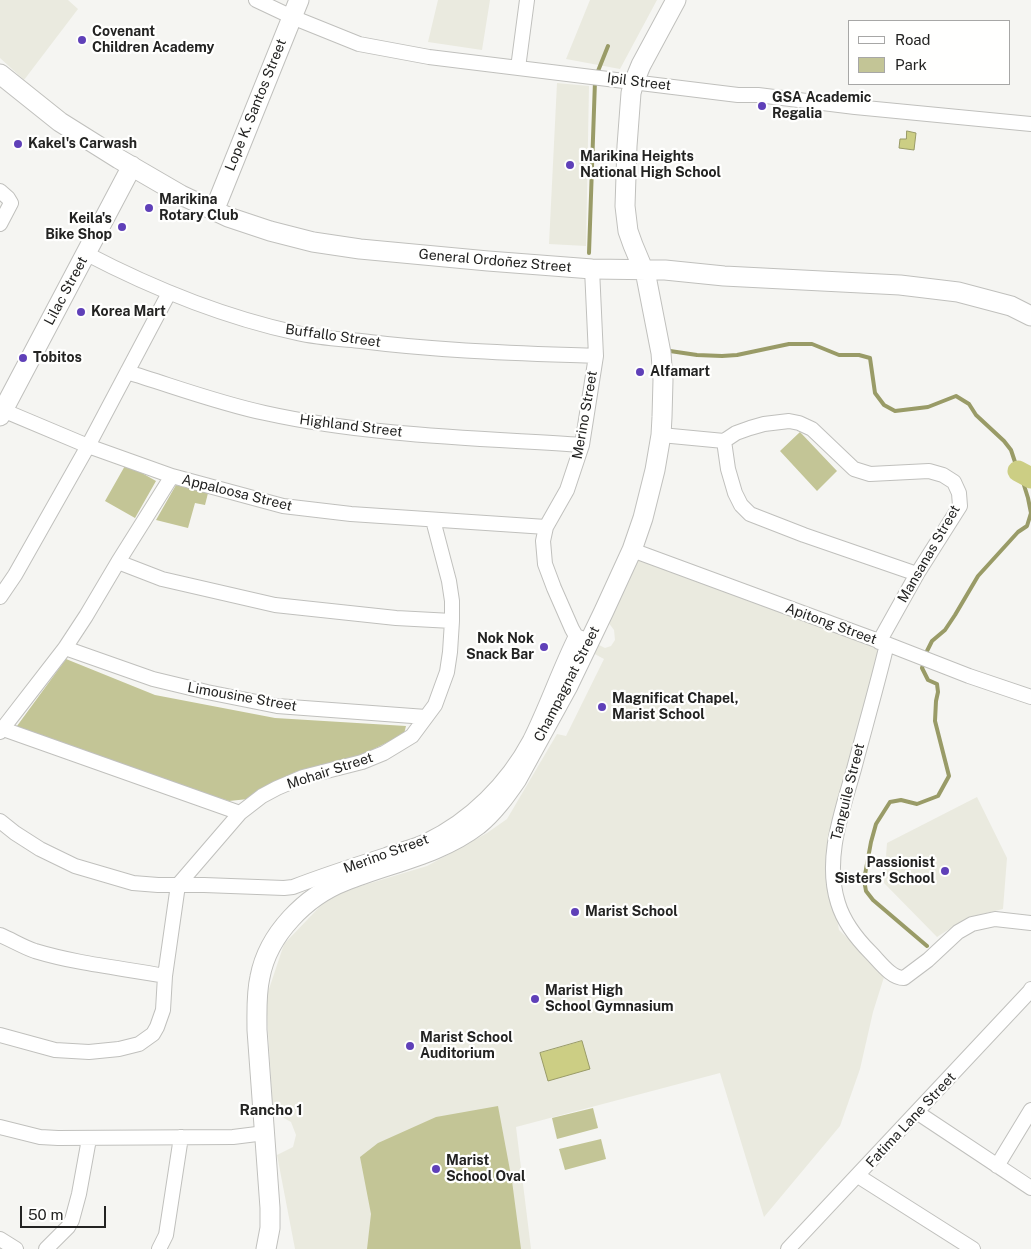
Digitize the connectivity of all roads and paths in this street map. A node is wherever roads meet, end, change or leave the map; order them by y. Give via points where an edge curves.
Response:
1 (256, 0) edge
2 (527, 0) edge
3 (676, 0) edge
4 (296, 8) edge
5 (518, 68) junction
6 (0, 74) edge
7 (634, 82) junction
8 (1031, 124) edge
9 (132, 166) junction
10 (0, 191) edge
11 (214, 211) junction
12 (0, 224) edge
13 (85, 253) junction
14 (592, 269) junction
15 (644, 269) junction
16 (169, 293) junction
17 (1031, 316) edge
18 (596, 356) junction
19 (127, 372) junction
20 (1, 412) edge
21 (661, 436) junction
22 (724, 441) junction
23 (582, 445) junction
24 (88, 446) junction
25 (172, 476) junction
26 (433, 520) junction
27 (546, 527) junction
28 (632, 550) junction
29 (118, 562) junction
30 (917, 574) junction
31 (0, 597) edge
32 (452, 622) junction
33 (583, 639) junction
34 (883, 643) junction
35 (65, 648) junction
36 (1031, 697) edge
37 (426, 717) junction
38 (1, 731) edge
39 (240, 812) junction
40 (0, 821) edge
41 (178, 885) junction
42 (1031, 924) edge
43 (0, 935) edge
44 (165, 976) junction
45 (1031, 989) edge
46 (0, 1035) edge
47 (1031, 1110) edge
48 (918, 1112) junction
49 (0, 1127) edge
50 (265, 1133) junction
51 (181, 1137) junction
52 (89, 1139) junction
53 (997, 1166) junction
54 (858, 1176) junction
55 (1031, 1188) edge
56 (0, 1240) edge
57 (797, 1247) edge
58 (16, 1249) edge
59 (46, 1249) edge
60 (160, 1249) edge
61 (266, 1249) edge
62 (973, 1249) edge

1 - 4 street, Ipil Street
2 - 5 street
3 - 7 street, Champagnat Street
4 - 5 street, Ipil Street via 358,44
4 - 11 street, Lope K. Santos Street
5 - 7 street, Ipil Street
6 - 9 street, General Ordoñez Street via 60,122
7 - 8 street, Ipil Street
7 - 15 street, Champagnat Street via 628,114 625,206 631,238
9 - 11 street, General Ordoñez Street
9 - 13 street, Lilac Street
10 - 12 street via 11,202
11 - 14 street, General Ordoñez Street via 312,242
13 - 16 street, Buffallo Street
13 - 20 street, Lilac Street
14 - 15 street, General Ordoñez Street
14 - 18 street, Merino Street
15 - 17 street, General Ordoñez Street via 958,292 1011,306
15 - 21 street, Champagnat Street via 661,353
16 - 18 street, Buffallo Street via 214,310 299,333 402,346
16 - 19 street
18 - 23 street, Merino Street
19 - 23 street, Highland Street via 232,405 360,430
19 - 24 street
20 - 24 street, Appaloosa Street
21 - 22 street
21 - 28 street, Champagnat Street via 652,485
22 - 30 street via 735,493 750,514
22 - 30 street, Mansanas Street via 750,428 790,421 812,429 854,469 870,474 929,471 954,482 960,506
23 - 27 street, Merino Street via 567,490
24 - 25 street, Appaloosa Street
24 - 31 street
25 - 26 street, Appaloosa Street via 283,506
25 - 29 street
26 - 27 street, Appaloosa Street
26 - 32 street, Mohair Street via 449,581
27 - 33 street, Merino Street via 543,541 545,564 572,629
28 - 33 street, Champagnat Street
28 - 34 street, Apitong Street
29 - 32 street via 162,578 275,605
29 - 35 street
30 - 34 street, Mansanas Street
32 - 37 street, Mohair Street via 447,672 435,705
33 - 41 street, Merino Street via 568,652 530,740 513,767 474,810 448,829 425,842 293,887
33 - 50 street, Champagnat Street via 568,686 517,778 486,818 461,836 432,850 326,890 277,935 262,967 257,1003
34 - 36 street, Apitong Street
34 - 42 street, Tanguile Street via 835,840 834,884 847,924 859,941 900,978 908,976 958,932 972,924 995,919
35 - 37 street, Limousine Street via 154,679 278,706
35 - 38 street
37 - 39 street, Mohair Street via 412,736 384,753 303,777 262,796
38 - 39 street
39 - 41 street, Mohair Street
40 - 41 street, Merino Street via 40,848 75,866 133,883
41 - 44 street
43 - 44 street via 34,950
44 - 46 street via 161,1019 153,1034 139,1044 89,1052 56,1050
45 - 48 street, Fatima Lane Street
47 - 53 street
48 - 53 street
48 - 54 street, Fatima Lane Street
49 - 52 street via 40,1137
50 - 51 street via 234,1137
50 - 61 street, Champagnat Street via 270,1208
51 - 52 street
51 - 60 street via 166,1235
52 - 59 street via 72,1220
53 - 55 street
54 - 57 street, Fatima Lane Street
54 - 62 street
56 - 58 street

